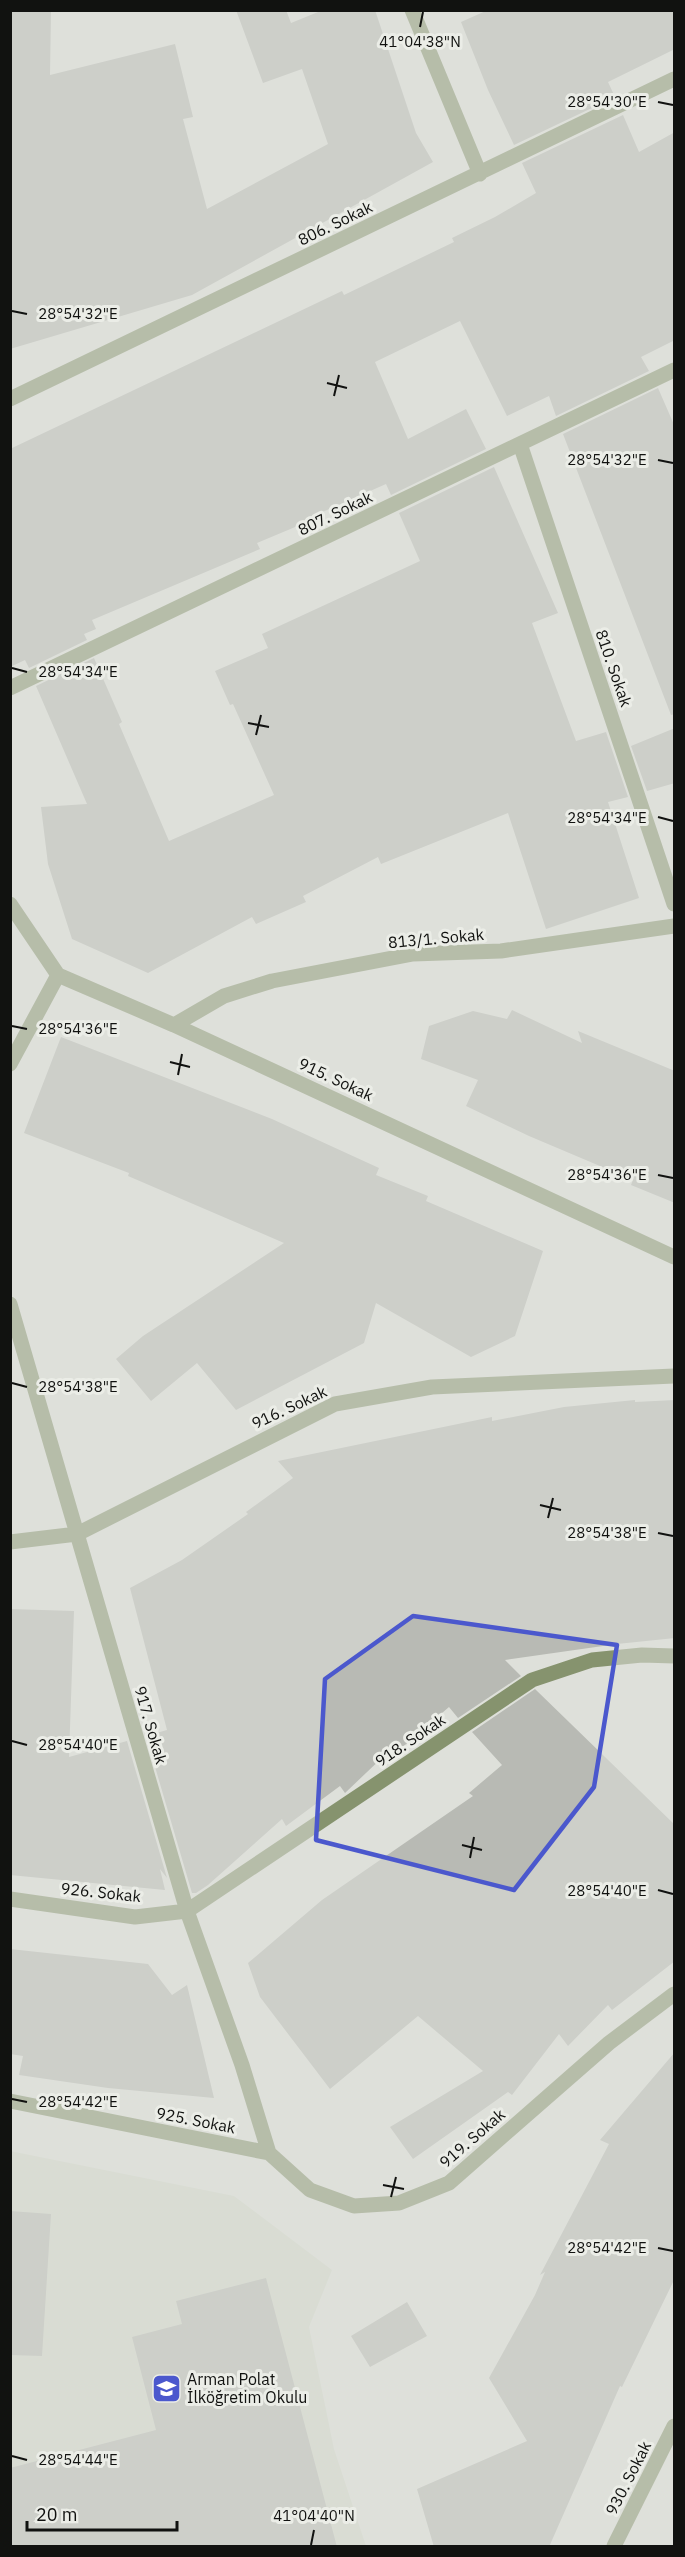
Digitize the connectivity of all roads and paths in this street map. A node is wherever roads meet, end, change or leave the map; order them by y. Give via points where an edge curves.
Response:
1 (412, 10) edge
2 (675, 79) edge
3 (480, 174) junction
4 (675, 370) edge
5 (10, 399) edge
6 (520, 444) junction
7 (10, 688) edge
8 (10, 904) edge
9 (675, 904) edge
10 (675, 926) edge
11 (58, 975) junction
12 (174, 1024) junction
13 (10, 1064) edge
14 (675, 1257) edge
15 (10, 1304) edge
16 (675, 1376) edge
17 (77, 1534) junction
18 (10, 1542) edge
19 (675, 1656) edge
20 (10, 1899) edge
21 (187, 1911) junction
22 (675, 1994) edge
23 (10, 2101) edge
24 (269, 2152) junction
25 (675, 2426) edge
26 (614, 2547) edge

1 - 3 street
2 - 3 street, 806. Sokak
3 - 5 street, 806. Sokak
4 - 6 street, 807. Sokak
6 - 7 street, 807. Sokak
6 - 9 street, 810. Sokak
8 - 11 street
10 - 12 street, 813/1. Sokak via 501,951 413,954 272,981 224,996
11 - 12 street, 915. Sokak
11 - 13 street
12 - 14 street, 915. Sokak
15 - 17 street, 917. Sokak
16 - 17 street, 916. Sokak via 432,1387 335,1404
17 - 18 street, 916. Sokak
17 - 21 street, 917. Sokak
19 - 21 street, 918. Sokak via 592,1660 532,1680
20 - 21 street, 926. Sokak via 135,1917
21 - 24 street, 917. Sokak
22 - 24 street, 919. Sokak via 609,2043 449,2183 399,2203 354,2206 310,2190
23 - 24 street, 925. Sokak
25 - 26 street, 930. Sokak

